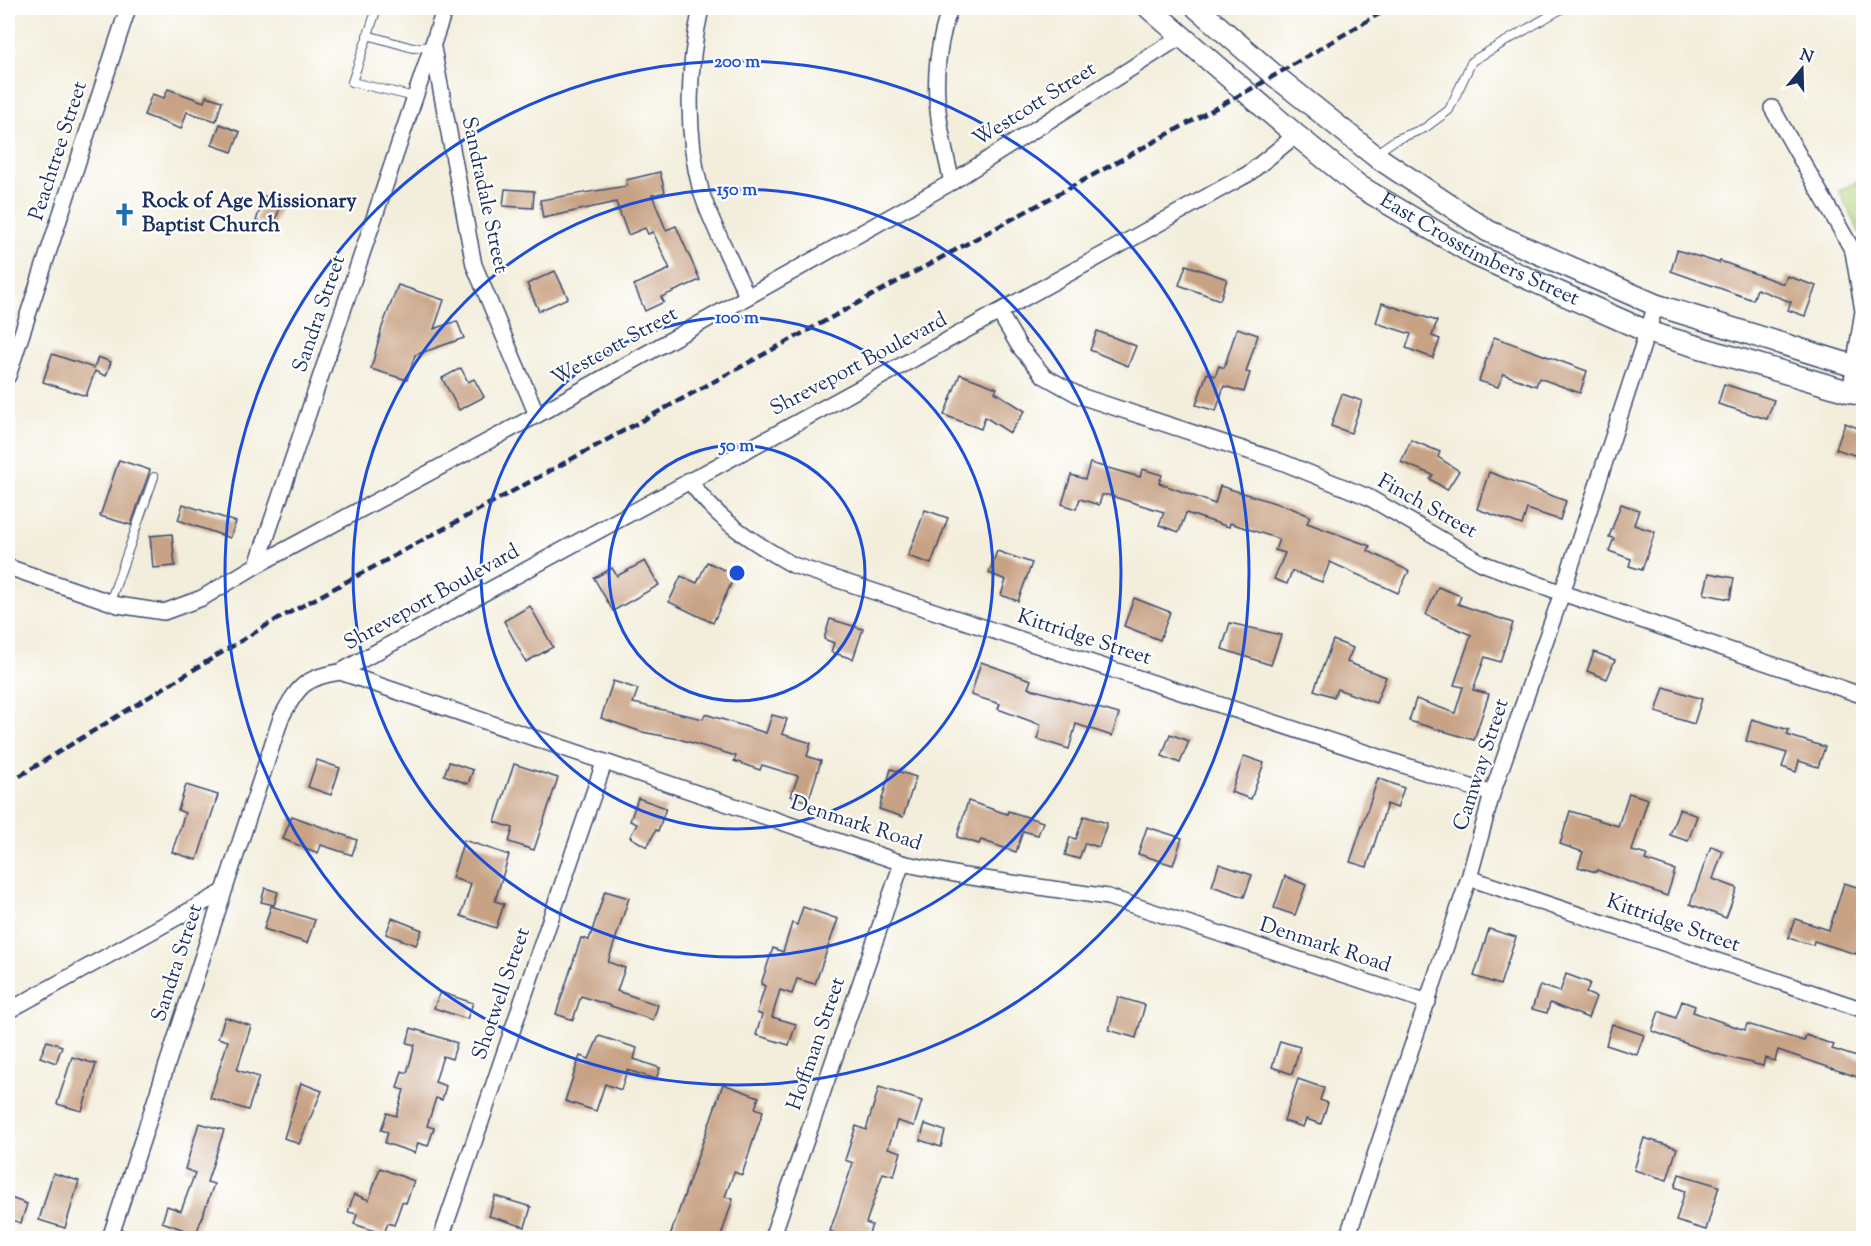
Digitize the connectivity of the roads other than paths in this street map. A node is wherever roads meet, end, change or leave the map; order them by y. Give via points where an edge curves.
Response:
1 (128, 8) edge
2 (377, 8) edge
3 (445, 8) edge
4 (701, 8) edge
5 (950, 8) edge
6 (1149, 8) edge
7 (1197, 8) edge
8 (1563, 8) edge
9 (367, 35) junction
10 (1182, 36) junction
11 (432, 46) junction
12 (415, 98) junction
13 (1772, 108) dead end
14 (1296, 135) junction
15 (1374, 155) junction
16 (952, 182) junction
17 (747, 296) junction
18 (1656, 304) junction
19 (999, 314) junction
20 (1648, 332) junction
21 (1859, 368) edge
22 (8, 376) edge
23 (1857, 395) edge
24 (537, 415) junction
25 (154, 477) dead end
26 (689, 480) junction
27 (257, 565) junction
28 (8, 567) edge
29 (1562, 593) junction
30 (110, 602) junction
31 (340, 672) junction
32 (1863, 696) edge
33 (604, 763) junction
34 (1492, 794) junction
35 (902, 863) junction
36 (1469, 878) junction
37 (223, 892) junction
38 (1428, 1002) junction
39 (1863, 1010) edge
40 (8, 1011) edge
41 (110, 1239) edge
42 (441, 1239) edge
43 (772, 1239) edge
44 (1347, 1239) edge

1 - 22 street, Peachtree Street
2 - 9 lane
3 - 11 street, Sandra Street
4 - 17 street via 694,43 690,120 701,191
5 - 16 street via 934,83 938,128
6 - 10 main road, East Crosstimbers Street
7 - 15 main road, East Crosstimbers Street
8 - 15 lane via 1472,61 1449,110 1425,128 1395,140
9 - 11 lane via 413,48
9 - 12 lane via 352,82
10 - 14 main road, East Crosstimbers Street
10 - 16 street, Westcott Street
11 - 12 street, Sandra Street
11 - 24 street, Sandradale Street via 474,266
12 - 27 street, Sandra Street
13 - 21 street via 1853,252 1863,311
14 - 19 street, Shreveport Boulevard via 1248,174
14 - 20 main road, East Crosstimbers Street via 1359,186 1475,255
15 - 18 main road, East Crosstimbers Street via 1488,231
16 - 17 street, Westcott Street
17 - 24 street, Westcott Street
18 - 20 street, Camway Street
18 - 21 main road, East Crosstimbers Street
19 - 26 street, Shreveport Boulevard
19 - 29 street, Finch Street via 1044,376 1080,396 1282,462 1368,497 1482,563
20 - 23 main road, East Crosstimbers Street
20 - 29 street, Camway Street
21 - 23 street
24 - 27 street, Westcott Street
25 - 30 lane
26 - 31 street, Shreveport Boulevard
26 - 34 street, Kittridge Street via 706,504 747,538 793,565
27 - 30 street, Westcott Street via 202,598 165,612
28 - 30 street
29 - 32 street, Finch Street
29 - 34 street, Camway Street
31 - 33 street, Denmark Road
31 - 37 street, Sandra Street via 319,675 297,688 289,702
33 - 35 street, Denmark Road
33 - 42 street, Shotwell Street
34 - 36 street, Camway Street
35 - 38 street, Denmark Road via 1108,897
35 - 43 street, Hoffman Street
36 - 38 street, Camway Street
36 - 39 street, Kittridge Street
37 - 40 street
37 - 41 street, Sandra Street
38 - 44 street, Camway Street

